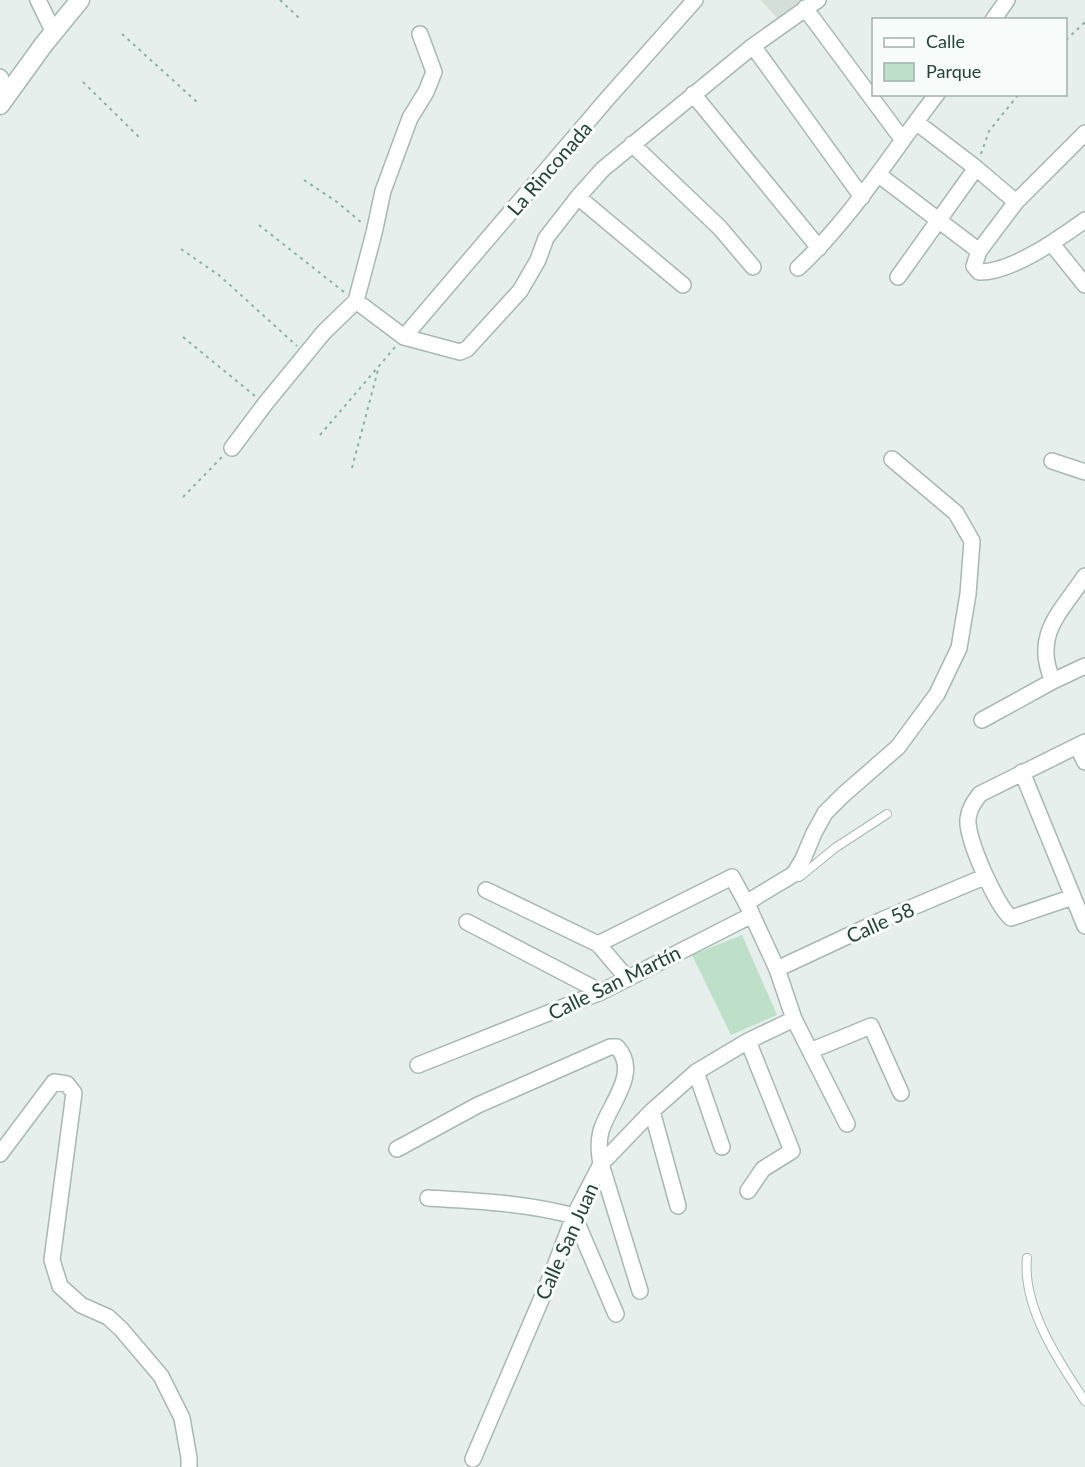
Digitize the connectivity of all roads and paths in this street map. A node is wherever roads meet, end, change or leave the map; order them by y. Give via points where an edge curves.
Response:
1 (38, 0) edge
2 (80, 0) edge
3 (280, 0) edge
4 (695, 0) edge
5 (1006, 0) edge
6 (812, 4) edge
7 (299, 18) dead end
8 (994, 18) edge
9 (1085, 22) edge
10 (54, 33) junction
11 (122, 34) dead end
12 (420, 34) dead end
13 (1067, 38) edge
14 (753, 46) junction
15 (83, 82) dead end
16 (3, 92) edge
17 (693, 94) junction
18 (872, 94) edge
19 (873, 96) edge
20 (936, 96) edge
21 (1017, 96) edge
22 (197, 102) dead end
23 (916, 122) junction
24 (1085, 133) edge
25 (141, 139) dead end
26 (902, 139) junction
27 (632, 144) junction
28 (976, 168) junction
29 (879, 175) junction
30 (304, 180) dead end
31 (578, 197) junction
32 (862, 197) junction
33 (1016, 202) junction
34 (938, 220) junction
35 (1085, 220) edge
36 (259, 225) dead end
37 (374, 233) junction
38 (1052, 244) junction
39 (819, 248) junction
40 (181, 249) dead end
41 (979, 252) junction
42 (753, 267) dead end
43 (798, 268) dead end
44 (898, 277) dead end
45 (683, 285) dead end
46 (1085, 285) edge
47 (356, 301) junction
48 (183, 337) dead end
49 (404, 337) junction
50 (306, 354) junction
51 (378, 367) junction
52 (265, 404) junction
53 (320, 435) dead end
54 (232, 448) joint
55 (892, 459) dead end
56 (1052, 461) dead end
57 (352, 468) dead end
58 (1085, 472) edge
59 (183, 497) dead end
60 (1085, 576) edge
61 (1078, 593) edge
62 (1085, 666) edge
63 (1053, 681) junction
64 (982, 720) dead end
65 (1081, 744) edge
66 (1085, 762) edge
67 (1022, 772) junction
68 (887, 814) dead end
69 (794, 874) junction
70 (984, 877) junction
71 (486, 890) dead end
72 (1073, 897) junction
73 (749, 909) junction
74 (466, 922) dead end
75 (1085, 926) edge
76 (598, 944) junction
77 (777, 969) junction
78 (627, 978) junction
79 (601, 992) junction
80 (794, 1019) junction
81 (748, 1041) junction
82 (810, 1052) junction
83 (418, 1065) dead end
84 (696, 1072) junction
85 (901, 1093) dead end
86 (652, 1111) junction
87 (847, 1124) dead end
88 (722, 1147) dead end
89 (397, 1149) dead end
90 (0, 1154) edge
91 (601, 1164) junction
92 (748, 1191) dead end
93 (428, 1198) dead end
94 (678, 1206) dead end
95 (574, 1216) junction
96 (1027, 1258) dead end
97 (640, 1291) dead end
98 (616, 1314) dead end
99 (1085, 1401) edge
100 (472, 1459) dead end
101 (189, 1467) edge

1 - 10 street
2 - 10 street
3 - 7 path
4 - 49 street, La Rinconada
5 - 8 street
6 - 14 street
6 - 18 street
9 - 13 path
10 - 16 street
11 - 22 path
12 - 37 street via 434,72 410,118 383,191
14 - 17 street
14 - 32 street
15 - 25 path
17 - 27 street
17 - 39 street
19 - 26 street
20 - 23 street
21 - 28 path via 989,130
23 - 26 street
23 - 28 street
24 - 33 street
26 - 29 street
27 - 31 street
27 - 42 street via 720,228
28 - 33 street
28 - 34 street
29 - 32 street
29 - 34 street
30 - 37 path
31 - 45 street
31 - 49 street via 546,238 520,291 466,349 460,352
32 - 39 street
33 - 41 street
34 - 41 street
34 - 44 street
35 - 38 street
36 - 47 path
37 - 47 street
38 - 41 street via 989,272 979,272 974,266
38 - 46 street
39 - 43 street
40 - 50 path via 220,276
47 - 49 street
47 - 50 street
48 - 52 path
49 - 51 path
50 - 52 street
51 - 53 path
51 - 57 path
52 - 54 street
54 - 59 path
55 - 69 street via 956,513 972,541 959,648 937,694 898,747 825,813
56 - 58 street
60 - 61 street
61 - 63 street via 1050,626 1046,666
62 - 63 street
63 - 64 street
65 - 66 street
65 - 67 street
67 - 70 street via 980,794 972,806 968,821
67 - 72 street
68 - 69 lane via 799,877
69 - 73 street, Calle San Martín
70 - 72 street via 1011,918
70 - 77 street, Calle 58
71 - 76 street
72 - 75 street
73 - 76 street via 732,877
73 - 77 street
73 - 78 street, Calle San Martín
74 - 79 street
76 - 78 street
77 - 80 street
78 - 79 street, Calle San Martín
79 - 83 street, Calle San Martín
80 - 81 street, Calle San Juan
80 - 82 street
81 - 84 street, Calle San Juan
81 - 92 street via 792,1151 763,1169
82 - 85 street via 871,1026
82 - 87 street
84 - 86 street, Calle San Juan
84 - 88 street
86 - 91 street, Calle San Juan
86 - 94 street
89 - 91 street via 504,1093 617,1047 624,1062 625,1079 601,1131
90 - 101 street via 54,1082 68,1084 74,1093 52,1260 60,1286 81,1305 108,1317 161,1376 182,1418
91 - 95 street, Calle San Juan
91 - 97 street
93 - 95 street via 550,1209
95 - 98 street
95 - 100 street, Calle San Juan
96 - 99 lane via 1025,1273 1035,1310 1058,1361

